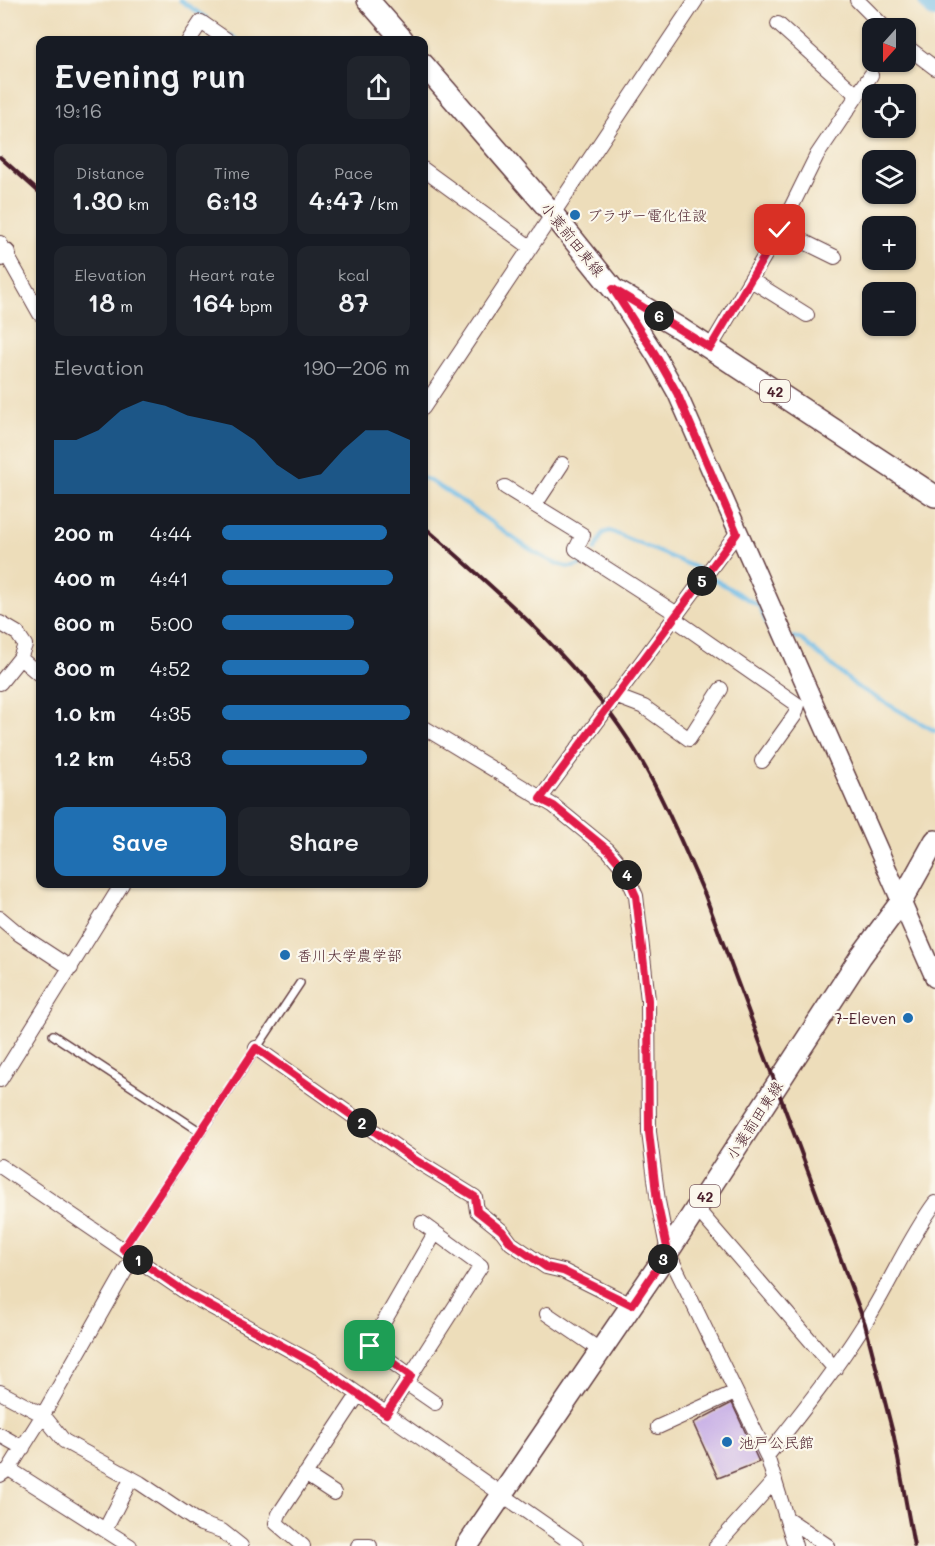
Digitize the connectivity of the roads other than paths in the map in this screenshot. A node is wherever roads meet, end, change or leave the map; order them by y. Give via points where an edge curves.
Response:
1 (368, 0) edge
2 (696, 0) edge
3 (857, 0) edge
4 (875, 18) edge
5 (778, 24) dead end
6 (192, 36) edge
7 (221, 36) edge
8 (400, 36) edge
9 (916, 54) edge
10 (935, 68) edge
11 (428, 70) edge
12 (871, 75) dead end
13 (857, 95) junction
14 (428, 173) edge
15 (552, 213) junction
16 (780, 230) junction
17 (530, 247) junction
18 (2, 251) edge
19 (835, 257) dead end
20 (751, 280) junction
21 (613, 289) junction
22 (36, 307) edge
23 (807, 315) dead end
24 (710, 348) junction
25 (428, 400) edge
26 (562, 464) dead end
27 (506, 487) dead end
28 (935, 496) edge
29 (535, 505) junction
30 (737, 533) junction
31 (675, 616) junction
32 (0, 622) edge
33 (20, 658) junction
34 (36, 672) edge
35 (0, 683) edge
36 (721, 689) dead end
37 (615, 696) junction
38 (805, 702) junction
39 (428, 730) edge
40 (762, 761) dead end
41 (540, 799) junction
42 (935, 842) edge
43 (120, 888) edge
44 (902, 902) junction
45 (0, 918) edge
46 (71, 968) junction
47 (935, 978) edge
48 (300, 983) dead end
49 (53, 1035) dead end
50 (256, 1048) junction
51 (0, 1080) edge
52 (201, 1132) junction
53 (0, 1166) edge
54 (935, 1203) edge
55 (696, 1208) junction
56 (422, 1223) dead end
57 (435, 1233) junction
58 (668, 1252) junction
59 (128, 1253) junction
60 (632, 1305) junction
61 (547, 1314) dead end
62 (600, 1350) junction
63 (835, 1369) junction
64 (408, 1380) junction
65 (0, 1392) edge
66 (735, 1392) junction
67 (358, 1395) junction
68 (435, 1403) dead end
69 (386, 1414) junction
70 (43, 1415) junction
71 (658, 1427) dead end
72 (0, 1435) edge
73 (23, 1448) junction
74 (767, 1456) junction
75 (4, 1472) edge
76 (305, 1474) junction
77 (775, 1480) junction
78 (127, 1487) dead end
79 (334, 1493) dead end
80 (501, 1494) junction
81 (788, 1519) junction
82 (105, 1530) junction
83 (130, 1546) edge
84 (241, 1546) edge
85 (303, 1546) edge
86 (358, 1546) edge
87 (370, 1546) edge
88 (467, 1546) edge
89 (576, 1546) edge
90 (716, 1546) edge
91 (795, 1546) edge
92 (828, 1546) edge

1 - 8 main road
2 - 15 street
3 - 4 street
5 - 13 street
6 - 7 street via 201,22
9 - 10 street
11 - 15 main road, 小蓑前田東線 / 42
12 - 13 street
13 - 16 street via 817,155
14 - 17 street
15 - 17 street
15 - 21 main road, 小蓑前田東線 / 42
16 - 19 street
16 - 20 street
17 - 25 street
18 - 22 street
20 - 23 street
20 - 24 street
21 - 24 main road, 小蓑前田東線 / 42
21 - 30 street via 677,393
24 - 28 main road, 小蓑前田東線 / 42
26 - 29 street
27 - 29 street
29 - 31 street via 583,536 576,549
30 - 31 street
30 - 38 street
31 - 37 street
31 - 38 street
32 - 33 street via 17,633 25,645
33 - 34 street
33 - 35 street
36 - 37 street via 689,739 644,707
37 - 41 street
38 - 40 street
38 - 44 street
39 - 41 street
41 - 58 street via 608,850 624,869 636,896 648,1000 649,1132
42 - 44 main road, 小蓑前田東線 / 42
43 - 46 street
44 - 47 street
44 - 55 main road, 小蓑前田東線 / 42 via 861,956
45 - 46 street
46 - 51 street
48 - 50 lane
49 - 52 lane
50 - 52 lane
50 - 60 street via 415,1160 475,1197 477,1211 511,1243 546,1267 563,1271
52 - 59 lane
53 - 59 street
54 - 63 street
55 - 58 main road, 小蓑前田東線 / 42
55 - 63 street
56 - 57 street
57 - 64 street via 370,1346
57 - 64 street via 481,1266
58 - 60 main road, 小蓑前田東線 / 42
58 - 66 street
59 - 67 street via 188,1294 315,1364
59 - 70 street
60 - 62 main road, 小蓑前田東線 / 42
61 - 62 street
62 - 80 main road, 小蓑前田東線 / 42
63 - 74 street
64 - 68 street
64 - 69 street
65 - 70 street
66 - 71 street
66 - 74 street
67 - 69 street
67 - 76 street
69 - 80 street
70 - 73 street
70 - 84 street via 64,1441 140,1483 201,1524 222,1531
72 - 73 street
73 - 75 street
74 - 77 street
75 - 82 street
76 - 79 street
76 - 85 street via 276,1523
77 - 81 street
77 - 90 street
78 - 82 street
80 - 88 main road, 小蓑前田東線 / 42
80 - 89 street
81 - 91 street
81 - 92 street
82 - 83 street
86 - 87 street

